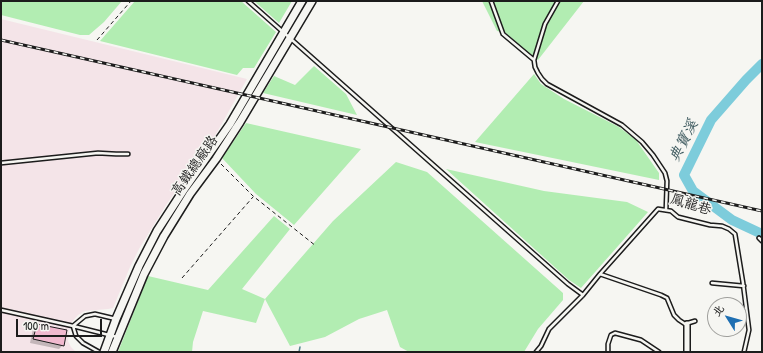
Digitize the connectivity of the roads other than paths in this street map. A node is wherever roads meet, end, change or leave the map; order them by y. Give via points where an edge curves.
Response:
1 (248, 1) edge
2 (302, 1) edge
3 (312, 1) edge
4 (491, 1) edge
5 (558, 1) edge
6 (286, 35) junction
7 (534, 60) junction
8 (128, 154) dead end
9 (1, 163) edge
10 (666, 210) junction
11 (758, 238) dead end
12 (762, 241) edge
13 (600, 274) junction
14 (712, 283) dead end
15 (744, 286) junction
16 (583, 295) junction
17 (1, 310) edge
18 (116, 319) junction
19 (695, 321) dead end
20 (687, 324) junction
21 (73, 326) junction
22 (114, 336) junction
23 (99, 352) edge
24 (104, 352) edge
25 (112, 352) edge
26 (536, 352) edge
27 (608, 352) edge
28 (659, 352) edge
29 (687, 352) edge
30 (744, 352) edge

1 - 6 lane
2 - 6 street, 高鐵總廠路
3 - 6 street, 高鐵總廠路
4 - 7 lane via 503,34
5 - 7 lane via 545,24
6 - 16 lane
6 - 18 street, 高鐵總廠路 via 230,124 157,231
6 - 22 street, 高鐵總廠路 via 240,122 164,236
7 - 10 lane via 538,73 548,84 622,125 642,142 665,173
8 - 9 lane via 98,153
10 - 13 lane, 鳳龍巷 via 658,209
10 - 15 lane, 鳳龍巷 via 678,217 722,226 733,231
11 - 12 lane
13 - 16 lane, 鳳龍巷
13 - 20 lane via 661,294 667,298 674,315
14 - 15 lane
15 - 30 lane, 鳳龍巷 via 749,330
16 - 26 lane, 鳳龍巷 via 549,329
17 - 21 lane
18 - 21 lane via 95,314 85,316
18 - 22 street, 高鐵總廠路
19 - 20 lane
20 - 29 street
21 - 22 lane
21 - 23 lane via 76,336
22 - 24 street, 高鐵總廠路
22 - 25 street, 高鐵總廠路
27 - 28 lane via 611,335 616,333 641,340

